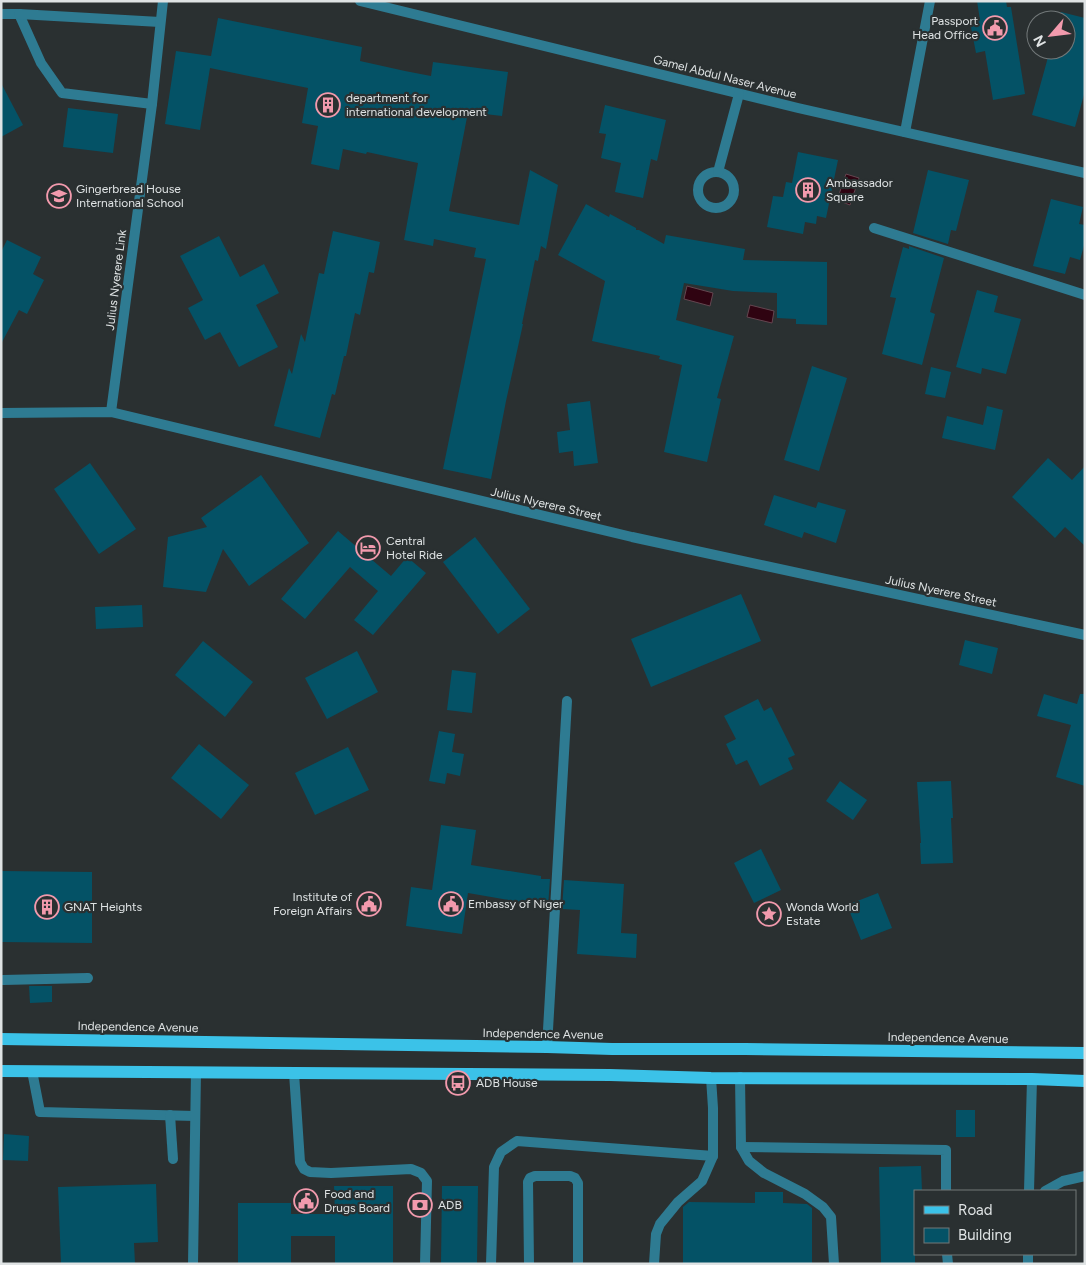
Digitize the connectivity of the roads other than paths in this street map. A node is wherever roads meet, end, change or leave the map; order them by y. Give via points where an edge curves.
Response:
1 (163, 1) edge
2 (360, 1) edge
3 (930, 1) edge
4 (1, 14) edge
5 (19, 14) junction
6 (160, 22) junction
7 (739, 94) junction
8 (152, 104) junction
9 (904, 132) junction
10 (718, 172) dead end
11 (1085, 173) edge
12 (874, 228) dead end
13 (1085, 295) edge
14 (110, 412) junction
15 (1, 413) edge
16 (1085, 635) edge
17 (567, 700) dead end
18 (88, 978) dead end
19 (2, 982) edge
20 (1, 1040) edge
21 (547, 1046) junction
22 (1085, 1053) edge
23 (1, 1071) edge
24 (32, 1071) junction
25 (196, 1072) junction
26 (294, 1073) junction
27 (711, 1078) junction
28 (740, 1078) junction
29 (1032, 1078) junction
30 (1085, 1081) edge
31 (170, 1115) junction
32 (195, 1116) junction
33 (741, 1147) junction
34 (713, 1156) junction
35 (173, 1159) dead end
36 (1085, 1176) edge
37 (946, 1190) edge
38 (1029, 1190) edge
39 (1047, 1190) edge
40 (193, 1264) edge
41 (425, 1264) edge
42 (491, 1264) edge
43 (529, 1264) edge
44 (578, 1264) edge
45 (654, 1264) edge
46 (834, 1264) edge

1 - 6 street, Julius Nyerere Link
2 - 7 street, Gamel Abdul Naser Avenue
3 - 9 street
4 - 5 street
5 - 6 street
5 - 8 street via 41,63 62,93
6 - 8 street, Julius Nyerere Link
7 - 9 street, Gamel Abdul Naser Avenue
7 - 10 street
8 - 14 street, Julius Nyerere Link
9 - 11 street, Gamel Abdul Naser Avenue
12 - 13 street
14 - 15 street, Julius Nyerere Street
14 - 16 street, Julius Nyerere Street via 632,537
17 - 21 street
18 - 19 street
20 - 21 main road, Independence Avenue
21 - 22 main road, Independence Avenue
23 - 24 main road
24 - 25 main road
24 - 31 street via 40,1112
25 - 26 main road
25 - 32 street
26 - 27 main road
26 - 41 street via 300,1162 304,1169 331,1173 410,1169 421,1173 427,1181
27 - 28 main road
27 - 34 street
28 - 29 main road
28 - 33 street
29 - 30 main road
29 - 38 street
31 - 32 street
31 - 35 street
32 - 40 street
33 - 37 street via 946,1150
33 - 46 street via 748,1161 805,1194 831,1217
34 - 42 street via 517,1141 501,1152 494,1167
34 - 45 street via 702,1180 660,1224
36 - 39 street via 1063,1180
43 - 44 street via 528,1182 535,1176 570,1176 578,1183

